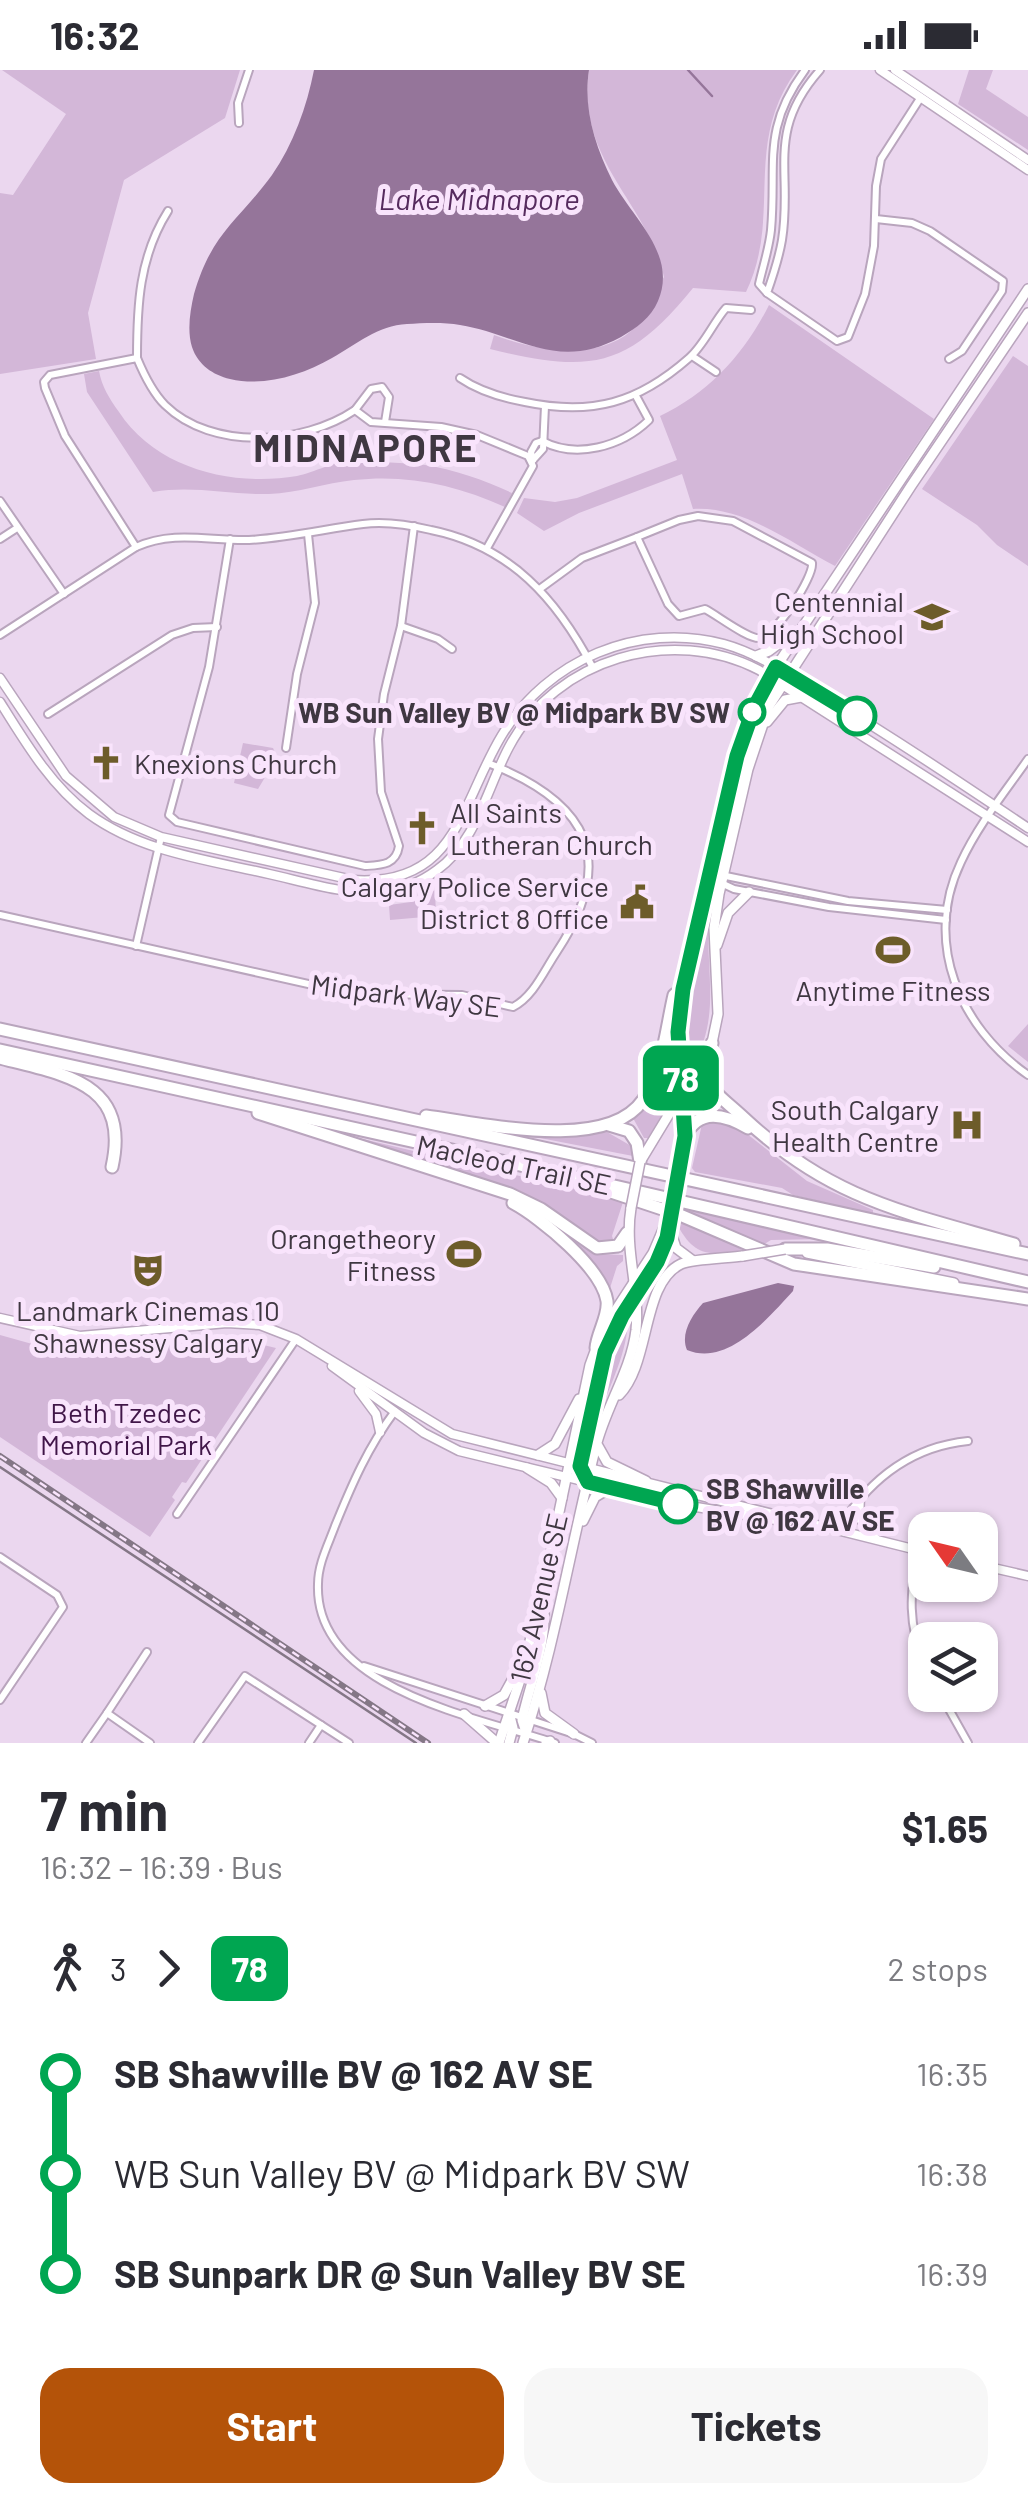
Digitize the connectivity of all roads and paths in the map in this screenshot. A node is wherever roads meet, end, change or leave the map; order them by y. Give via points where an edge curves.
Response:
1 (250, 70) edge
2 (804, 70) edge
3 (820, 70) edge
4 (880, 70) edge
5 (895, 70) edge
6 (923, 94) junction
7 (239, 123) dead end
8 (1028, 160) edge
9 (1028, 170) edge
10 (168, 211) dead end
11 (876, 219) junction
12 (1028, 288) edge
13 (767, 293) junction
14 (750, 310) dead end
15 (1028, 313) edge
16 (692, 356) junction
17 (137, 358) junction
18 (949, 359) dead end
19 (716, 372) dead end
20 (460, 378) dead end
21 (636, 396) junction
22 (545, 406) junction
23 (354, 410) junction
24 (385, 422) junction
25 (542, 441) junction
26 (533, 460) junction
27 (0, 501) edge
28 (414, 526) junction
29 (17, 528) junction
30 (308, 534) junction
31 (636, 537) junction
32 (230, 539) junction
33 (0, 540) edge
34 (136, 547) junction
35 (487, 548) junction
36 (540, 588) junction
37 (64, 594) junction
38 (806, 623) junction
39 (401, 626) junction
40 (217, 627) junction
41 (0, 635) edge
42 (452, 649) dead end
43 (756, 656) junction
44 (587, 657) junction
45 (776, 667) junction
46 (592, 668) junction
47 (787, 674) junction
48 (770, 677) junction
49 (0, 678) edge
50 (781, 684) junction
51 (801, 697) junction
52 (0, 702) edge
53 (48, 714) dead end
54 (759, 732) junction
55 (286, 748) dead end
56 (1028, 759) edge
57 (488, 763) junction
58 (500, 768) junction
59 (996, 806) junction
60 (989, 816) junction
61 (1028, 828) edge
62 (161, 837) junction
63 (1028, 842) edge
64 (159, 848) junction
65 (708, 877) junction
66 (722, 880) junction
67 (749, 892) junction
68 (946, 910) junction
69 (0, 915) edge
70 (946, 920) junction
71 (136, 946) junction
72 (714, 952) junction
73 (683, 989) junction
74 (0, 1028) edge
75 (712, 1044) junction
76 (0, 1050) edge
77 (0, 1058) edge
78 (1028, 1075) edge
79 (682, 1092) junction
80 (208, 1096) junction
81 (347, 1106) junction
82 (603, 1125) junction
83 (685, 1136) junction
84 (765, 1138) junction
85 (640, 1162) junction
86 (112, 1167) dead end
87 (536, 1168) junction
88 (469, 1182) junction
89 (668, 1218) junction
90 (628, 1233) junction
91 (785, 1248) junction
92 (1028, 1251) edge
93 (697, 1262) junction
94 (1028, 1283) edge
95 (633, 1285) junction
96 (634, 1297) junction
97 (1028, 1299) edge
98 (0, 1318) edge
99 (296, 1339) junction
100 (596, 1348) junction
101 (312, 1350) junction
102 (353, 1384) junction
103 (585, 1388) junction
104 (614, 1400) junction
105 (400, 1402) junction
106 (394, 1412) junction
107 (380, 1432) junction
108 (968, 1441) dead end
109 (597, 1442) junction
110 (538, 1455) junction
111 (574, 1464) junction
112 (527, 1468) junction
113 (591, 1468) junction
114 (566, 1476) junction
115 (646, 1480) junction
116 (588, 1482) junction
117 (610, 1488) junction
118 (860, 1497) junction
119 (562, 1498) junction
120 (177, 1514) dead end
121 (808, 1524) junction
122 (837, 1531) junction
123 (880, 1542) junction
124 (908, 1548) edge
125 (570, 1552) junction
126 (0, 1557) edge
127 (998, 1569) edge
128 (1028, 1576) edge
129 (542, 1593) junction
130 (148, 1652) dead end
131 (526, 1658) junction
132 (358, 1664) junction
133 (540, 1686) junction
134 (0, 1700) edge
135 (485, 1706) junction
136 (951, 1712) edge
137 (106, 1713) junction
138 (464, 1714) junction
139 (509, 1714) junction
140 (526, 1720) junction
141 (321, 1725) junction
142 (508, 1728) junction
143 (574, 1734) junction
144 (524, 1738) edge
145 (551, 1742) edge
146 (86, 1743) edge
147 (150, 1743) edge
148 (198, 1743) edge
149 (309, 1743) edge
150 (349, 1743) edge
151 (498, 1743) edge
152 (510, 1743) edge
153 (592, 1743) edge
154 (968, 1743) edge

1 - 7 street
2 - 13 street via 772,142 771,233 759,282
3 - 13 street via 785,136 782,240
4 - 6 street
5 - 6 street
6 - 8 street
6 - 9 street
6 - 11 street via 881,159
10 - 17 street via 144,270
11 - 13 street via 865,294 846,339 833,340
11 - 18 street via 930,231 1003,281 962,352
12 - 38 main road
14 - 16 street via 726,308
15 - 47 main road
16 - 19 street
16 - 21 street
17 - 23 street via 166,406 213,431 284,436
17 - 34 street via 50,374 44,382 58,424
20 - 22 street
21 - 22 street via 581,410
21 - 25 street via 649,420 623,438 574,451
22 - 25 street
23 - 24 street
23 - 24 street via 371,389 382,387 389,397
24 - 26 street via 477,435
25 - 26 street
26 - 35 street
27 - 29 street
28 - 30 street via 365,524
28 - 35 street
28 - 39 street
29 - 33 street
29 - 37 street
30 - 32 street
30 - 55 street via 315,603
31 - 31 street via 679,520 720,518 809,560 813,571 780,621 758,638 705,609 679,616
31 - 36 street via 582,558
32 - 34 street via 171,536
32 - 40 street
34 - 37 street
35 - 36 street
36 - 44 street
37 - 41 street
38 - 43 main road
38 - 45 main road
39 - 40 street via 378,739 382,792 398,854 390,863 366,866 169,816
39 - 42 street
40 - 53 street via 172,635
43 - 44 street via 681,638 633,642
43 - 45 street
44 - 46 street
44 - 57 street via 523,705
45 - 47 street
45 - 48 main road
46 - 48 street via 641,652 679,650 720,655
46 - 58 street via 533,712
47 - 50 main road
47 - 59 street
48 - 50 street
48 - 65 main road via 742,740
49 - 62 street via 85,796 114,818
50 - 51 street
50 - 54 main road
51 - 54 main road via 785,700
51 - 60 street
52 - 64 street via 70,798 108,827
54 - 66 main road
56 - 59 street
57 - 58 street
57 - 62 street via 446,846 422,866 387,879 353,880
58 - 64 street via 458,851 428,877 391,891 344,890
58 - 71 street, Midpark Way SE via 562,806 582,836 589,868 574,926 518,1005 506,1008 462,995 353,994
59 - 60 street
59 - 61 street
60 - 63 street
60 - 68 street via 962,860
62 - 64 street
64 - 71 street
65 - 66 street
65 - 73 main road
66 - 67 street
66 - 68 street
66 - 72 main road
67 - 70 street
67 - 72 main road via 728,913
68 - 70 street
69 - 71 street, Midpark Way SE
70 - 78 street via 948,961 961,1001 993,1047
72 - 75 main road via 719,1001
73 - 79 main road
73 - 82 highway via 674,995 649,1090 625,1118
74 - 81 highway, Macleod Trail SE
75 - 79 main road, 162 Avenue SE
75 - 84 highway via 709,1084
76 - 80 highway, Macleod Trail SE
77 - 86 highway via 65,1076 97,1093 115,1127
79 - 83 main road
79 - 85 main road, 162 Avenue SE
80 - 87 highway, Macleod Trail SE
80 - 88 highway
81 - 82 highway via 533,1130
81 - 92 highway, Macleod Trail SE
82 - 85 highway via 629,1131
83 - 84 highway via 695,1121 712,1116
83 - 89 main road, bridge
84 - 92 highway via 856,1196
85 - 90 main road, 162 Avenue SE, bridge
87 - 94 highway, Macleod Trail SE
87 - 97 highway via 680,1215 794,1264
88 - 90 highway via 526,1201 596,1248 618,1246
88 - 100 highway via 541,1220 584,1262 606,1297
89 - 93 main road via 676,1248
89 - 95 main road, 162 Avenue SE
89 - 96 main road via 663,1250
90 - 95 main road, 162 Avenue SE
91 - 93 main road, bridge
91 - 94 highway via 828,1248
91 - 97 main road
93 - 104 main road via 681,1264 660,1288 637,1365
95 - 96 main road, 162 Avenue SE
95 - 100 main road, 162 Avenue SE
96 - 104 main road, 162 Avenue SE via 634,1341
96 - 111 main road via 605,1352
98 - 99 street via 75,1336 240,1323
99 - 101 street
99 - 120 street
100 - 103 main road, 162 Avenue SE
101 - 102 street
101 - 105 street
102 - 106 street
102 - 107 street via 374,1410
103 - 110 main road via 555,1444
103 - 111 main road, 162 Avenue SE
104 - 109 main road, 162 Avenue SE
105 - 106 street
105 - 110 street via 460,1437
106 - 107 street
106 - 112 street via 453,1449
107 - 132 street via 355,1475 318,1573 329,1633
108 - 118 street via 909,1457
109 - 113 main road, 162 Avenue SE
109 - 115 main road via 607,1462
110 - 111 street
111 - 113 street
111 - 114 main road, 162 Avenue SE
111 - 116 main road
112 - 114 street
112 - 119 main road
113 - 115 street
113 - 116 main road, 162 Avenue SE
114 - 116 street
114 - 119 main road, 162 Avenue SE
115 - 121 street
116 - 117 street
116 - 125 main road, 162 Avenue SE
117 - 121 street via 746,1518
117 - 125 main road via 595,1497
118 - 122 street
118 - 123 street via 859,1518
119 - 129 main road, 162 Avenue SE
121 - 122 street
122 - 123 street
123 - 124 street
125 - 133 main road, 162 Avenue SE
126 - 134 street via 58,1596 63,1607
127 - 128 street
129 - 131 main road, 162 Avenue SE
129 - 140 main road
130 - 137 street
131 - 135 main road via 504,1695
131 - 139 main road, 162 Avenue SE
132 - 135 street
132 - 138 street via 383,1683
133 - 140 main road, 162 Avenue SE
133 - 143 main road via 544,1711
135 - 139 street
136 - 154 street
137 - 146 street
137 - 147 street
138 - 142 street
138 - 151 main road
139 - 140 street
139 - 142 main road
140 - 143 street
140 - 144 main road
141 - 148 street via 245,1676
141 - 149 street
141 - 150 street
142 - 144 street
142 - 151 main road
142 - 152 main road
143 - 153 street
144 - 145 street

